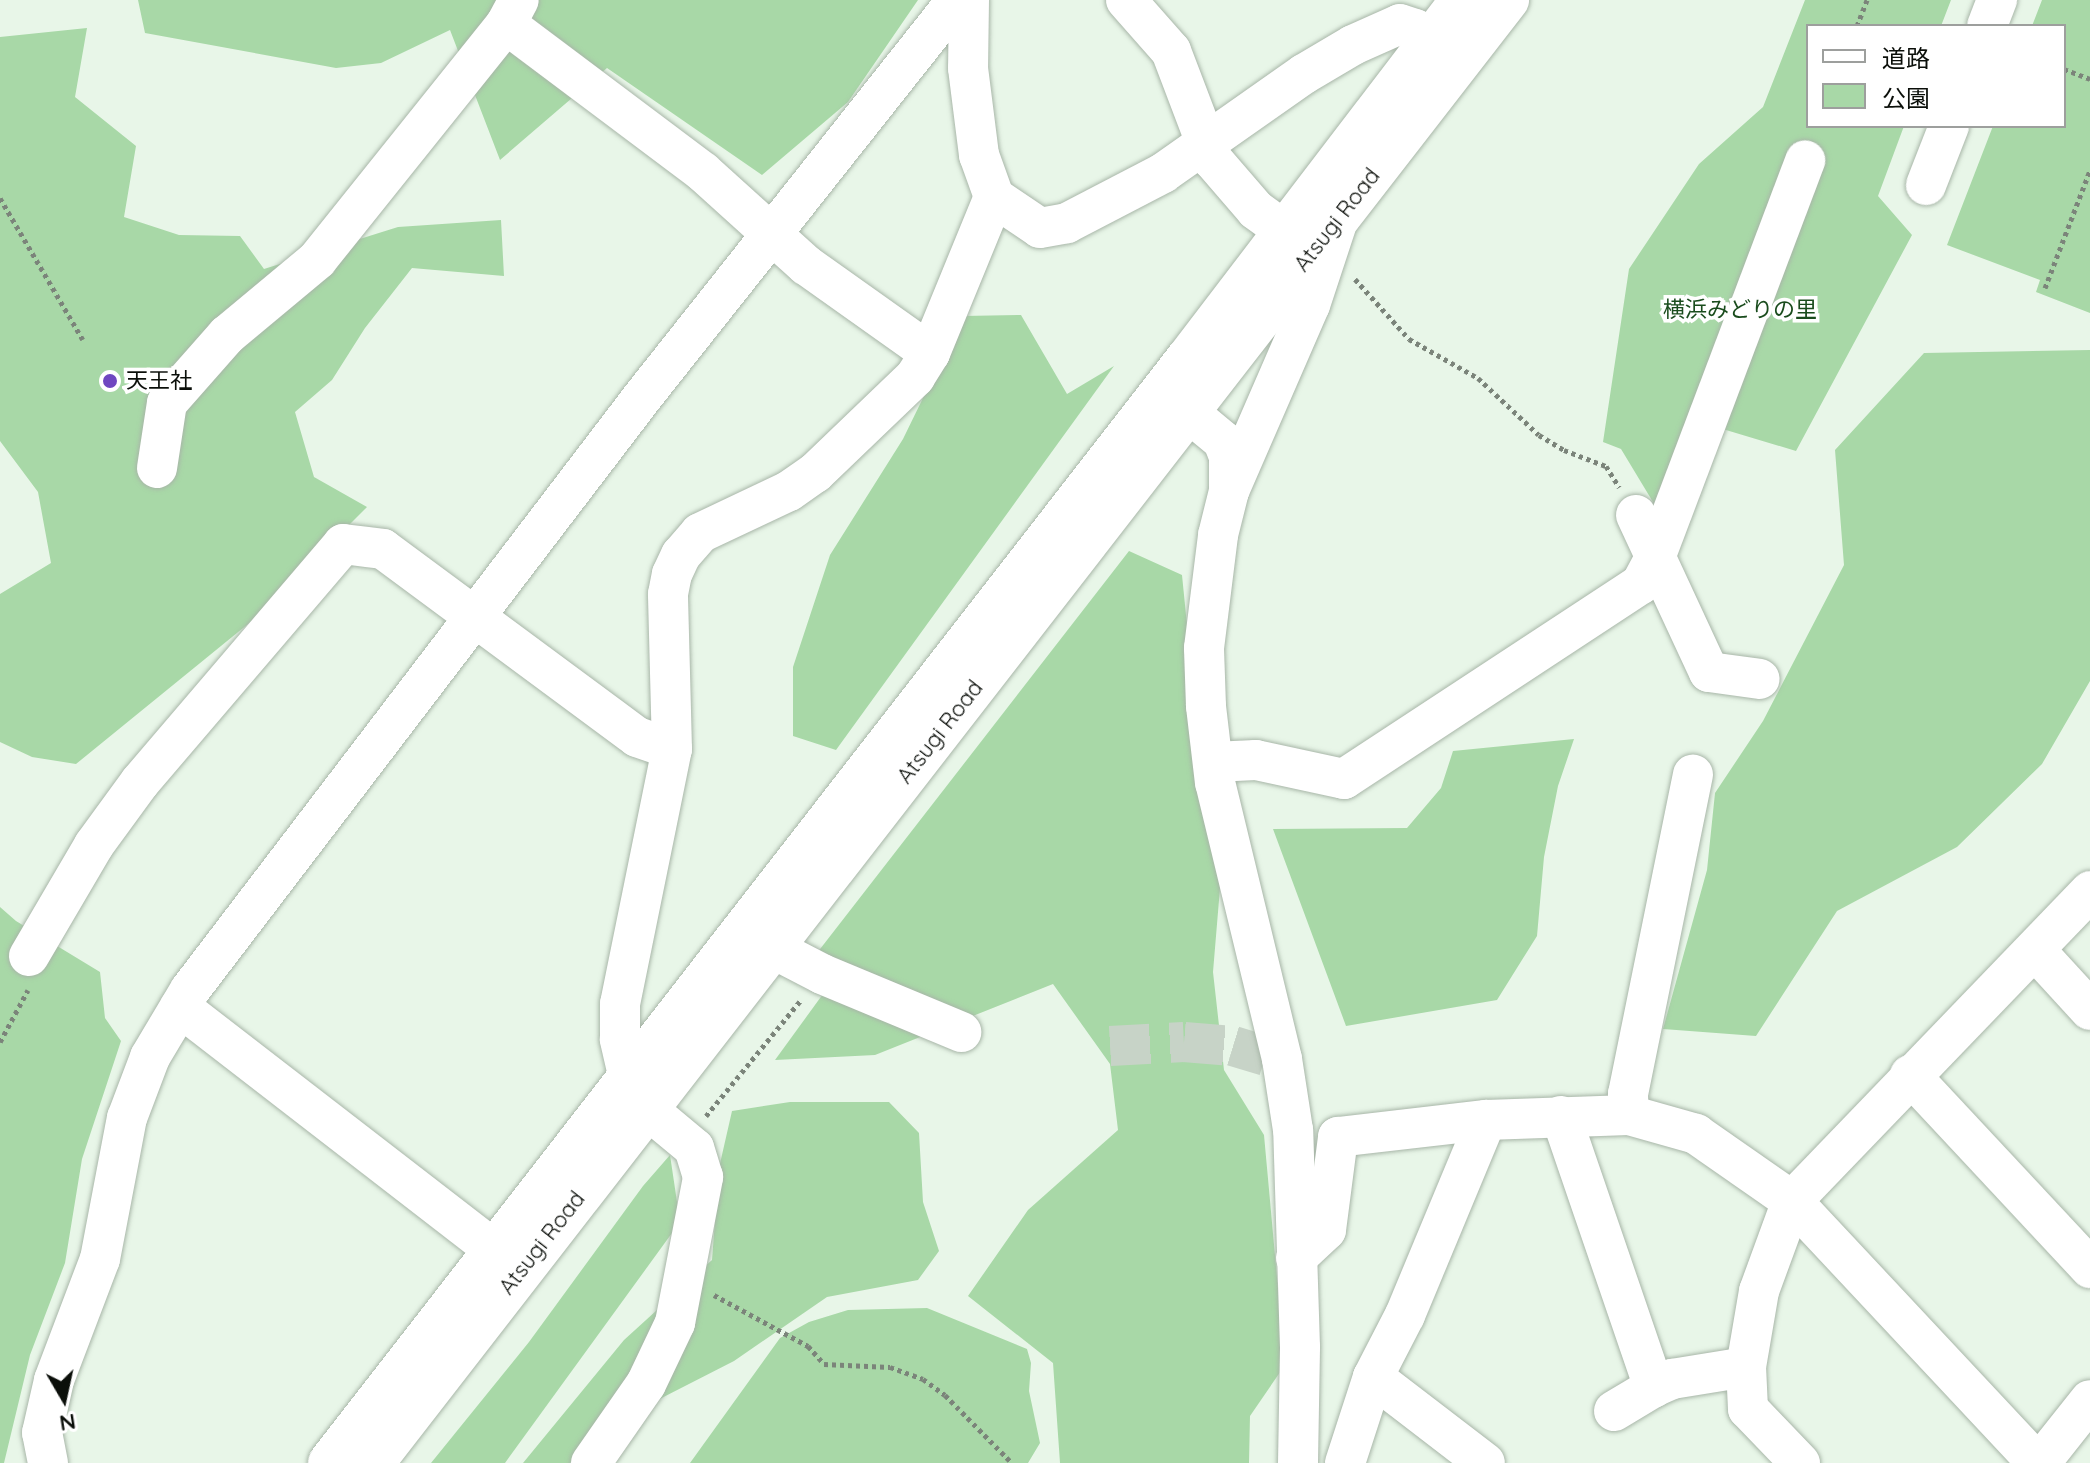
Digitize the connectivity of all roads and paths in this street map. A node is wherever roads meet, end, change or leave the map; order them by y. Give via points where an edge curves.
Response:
1 (957, 0) edge
2 (969, 0) edge
3 (1126, 0) edge
4 (1462, 0) edge
5 (1507, 0) edge
6 (1867, 0) edge
7 (1997, 0) edge
8 (512, 12) edge
9 (1858, 24) edge
10 (1988, 24) edge
11 (1431, 41) junction
12 (2066, 70) edge
13 (2090, 79) edge
14 (1948, 128) edge
15 (1205, 141) junction
16 (1805, 160) dead end
17 (2090, 170) edge
18 (1926, 185) dead end
19 (994, 197) junction
20 (0, 198) edge
21 (1339, 218) junction
22 (1285, 231) junction
23 (770, 235) junction
24 (1346, 270) dead end
25 (2045, 288) dead end
26 (83, 340) dead end
27 (930, 353) junction
28 (1175, 401) junction
29 (1606, 466) dead end
30 (157, 468) dead end
31 (1229, 491) junction
32 (1636, 515) dead end
33 (1655, 558) junction
34 (477, 618) junction
35 (1760, 679) dead end
36 (672, 749) junction
37 (1213, 762) junction
38 (1693, 775) dead end
39 (2090, 891) edge
40 (772, 948) junction
41 (2035, 950) junction
42 (29, 956) joint
43 (180, 1007) junction
44 (2090, 1010) edge
45 (785, 1019) dead end
46 (961, 1032) dead end
47 (0, 1042) edge
48 (1910, 1075) junction
49 (637, 1092) junction
50 (1629, 1115) junction
51 (1561, 1116) junction
52 (1486, 1120) junction
53 (696, 1128) dead end
54 (1792, 1201) junction
55 (493, 1249) junction
56 (1296, 1258) junction
57 (2090, 1268) edge
58 (683, 1278) junction
59 (1746, 1367) junction
60 (1373, 1377) junction
61 (1654, 1387) junction
62 (2090, 1400) edge
63 (1614, 1411) dead end
64 (48, 1463) edge
65 (330, 1463) edge
66 (372, 1463) edge
67 (591, 1463) edge
68 (1012, 1463) edge
69 (1298, 1463) edge
70 (1345, 1463) edge
71 (1485, 1463) edge
72 (1800, 1463) edge
73 (2039, 1463) edge

1 - 23 street
2 - 19 street via 974,121
3 - 15 street via 1171,51
4 - 11 highway, Atsugi Road
5 - 21 highway, Atsugi Road
6 - 9 path
7 - 10 street
8 - 23 street
8 - 30 street via 317,260 227,335 167,403
11 - 15 street via 1400,24 1353,45
11 - 22 highway, Atsugi Road
12 - 13 path
14 - 18 street
15 - 19 street via 1163,173 1067,223 1040,228
15 - 22 street via 1212,159 1256,210
16 - 33 street
17 - 25 path
19 - 27 street
20 - 26 path
21 - 28 highway, Atsugi Road
21 - 31 street via 1310,305
22 - 28 highway, Atsugi Road
23 - 27 street
23 - 34 street
24 - 29 path via 1409,339 1478,378 1539,435
27 - 36 street via 915,377 815,473 700,533 681,555 668,594
28 - 31 street via 1223,441 1229,457
28 - 40 highway, Atsugi Road
28 - 49 highway, Atsugi Road
31 - 37 street via 1204,648
32 - 33 street
33 - 35 street via 1709,672
33 - 37 street via 1641,584 1344,779 1256,760
34 - 36 street via 637,737
34 - 42 street via 383,549 343,544 140,782 94,845
34 - 43 street
36 - 49 street via 620,1004 620,1039
37 - 56 street via 1293,1130
38 - 50 street via 1628,1094
39 - 41 street
40 - 46 street
40 - 49 highway, Atsugi Road
41 - 44 street
41 - 48 street
42 - 47 path via 35,977
43 - 55 street
43 - 64 street via 150,1057 127,1118 100,1259 48,1406 42,1433
45 - 53 path
48 - 54 street
48 - 57 street
49 - 55 highway, Atsugi Road
49 - 58 street via 694,1148 703,1177
49 - 66 highway, Atsugi Road
50 - 51 street
50 - 54 street via 1696,1134
51 - 52 street
51 - 61 street
52 - 56 street via 1338,1137 1326,1230
52 - 60 street via 1405,1315
54 - 59 street via 1759,1291
54 - 73 street
55 - 65 highway, Atsugi Road
56 - 69 street
58 - 67 street via 675,1323 660,1360
58 - 68 path via 808,1346 824,1364 890,1367 923,1379
59 - 61 street
59 - 72 street via 1748,1409
60 - 70 street
60 - 71 street
61 - 63 street
62 - 73 street

